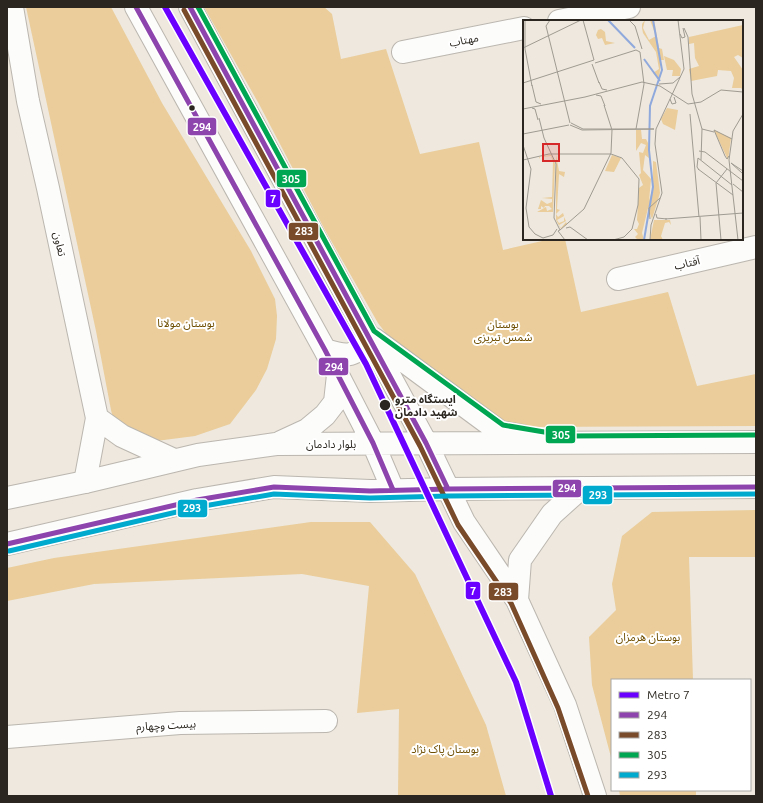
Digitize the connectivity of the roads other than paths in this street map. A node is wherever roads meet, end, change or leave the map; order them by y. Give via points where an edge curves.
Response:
1 (12, 7) edge
2 (136, 7) edge
3 (190, 7) edge
4 (629, 7) edge
5 (564, 20) edge
6 (523, 28) edge
7 (403, 52) dead end
8 (756, 247) edge
9 (618, 279) dead end
10 (368, 336) junction
11 (325, 350) junction
12 (338, 375) junction
13 (97, 418) junction
14 (756, 442) edge
15 (373, 443) junction
16 (426, 443) junction
17 (567, 443) junction
18 (276, 444) junction
19 (174, 460) junction
20 (85, 482) junction
21 (756, 487) edge
22 (581, 488) junction
23 (448, 489) junction
24 (393, 490) junction
25 (7, 498) edge
26 (7, 544) edge
27 (517, 600) junction
28 (326, 721) dead end
29 (7, 737) edge
30 (595, 796) edge

1 - 13 main road, تعاون via 28,101
2 - 11 main road
3 - 10 main road
4 - 5 main road
6 - 7 main road, مهتاب
8 - 9 main road, آفتاب
10 - 11 main road via 362,347 353,354
10 - 16 main road
10 - 17 main road via 500,432
11 - 12 main road
12 - 15 main road
12 - 18 main road via 335,402 325,415 307,430
13 - 19 main road via 122,436
13 - 20 main road, تعاون
14 - 17 main road, بلوار دادمان
15 - 16 main road, بلوار دادمان
15 - 18 main road, بلوار دادمان
15 - 24 main road
16 - 17 main road, بلوار دادمان
16 - 23 main road
18 - 19 main road, بلوار دادمان
19 - 20 main road, بلوار دادمان
20 - 25 main road, بلوار دادمان
21 - 22 main road
22 - 23 main road
22 - 27 main road via 552,514 520,560
23 - 24 main road
23 - 27 main road via 464,522
24 - 26 main road via 274,487 197,500
27 - 30 main road via 565,705
28 - 29 main road, بیست وچهارم via 180,723

